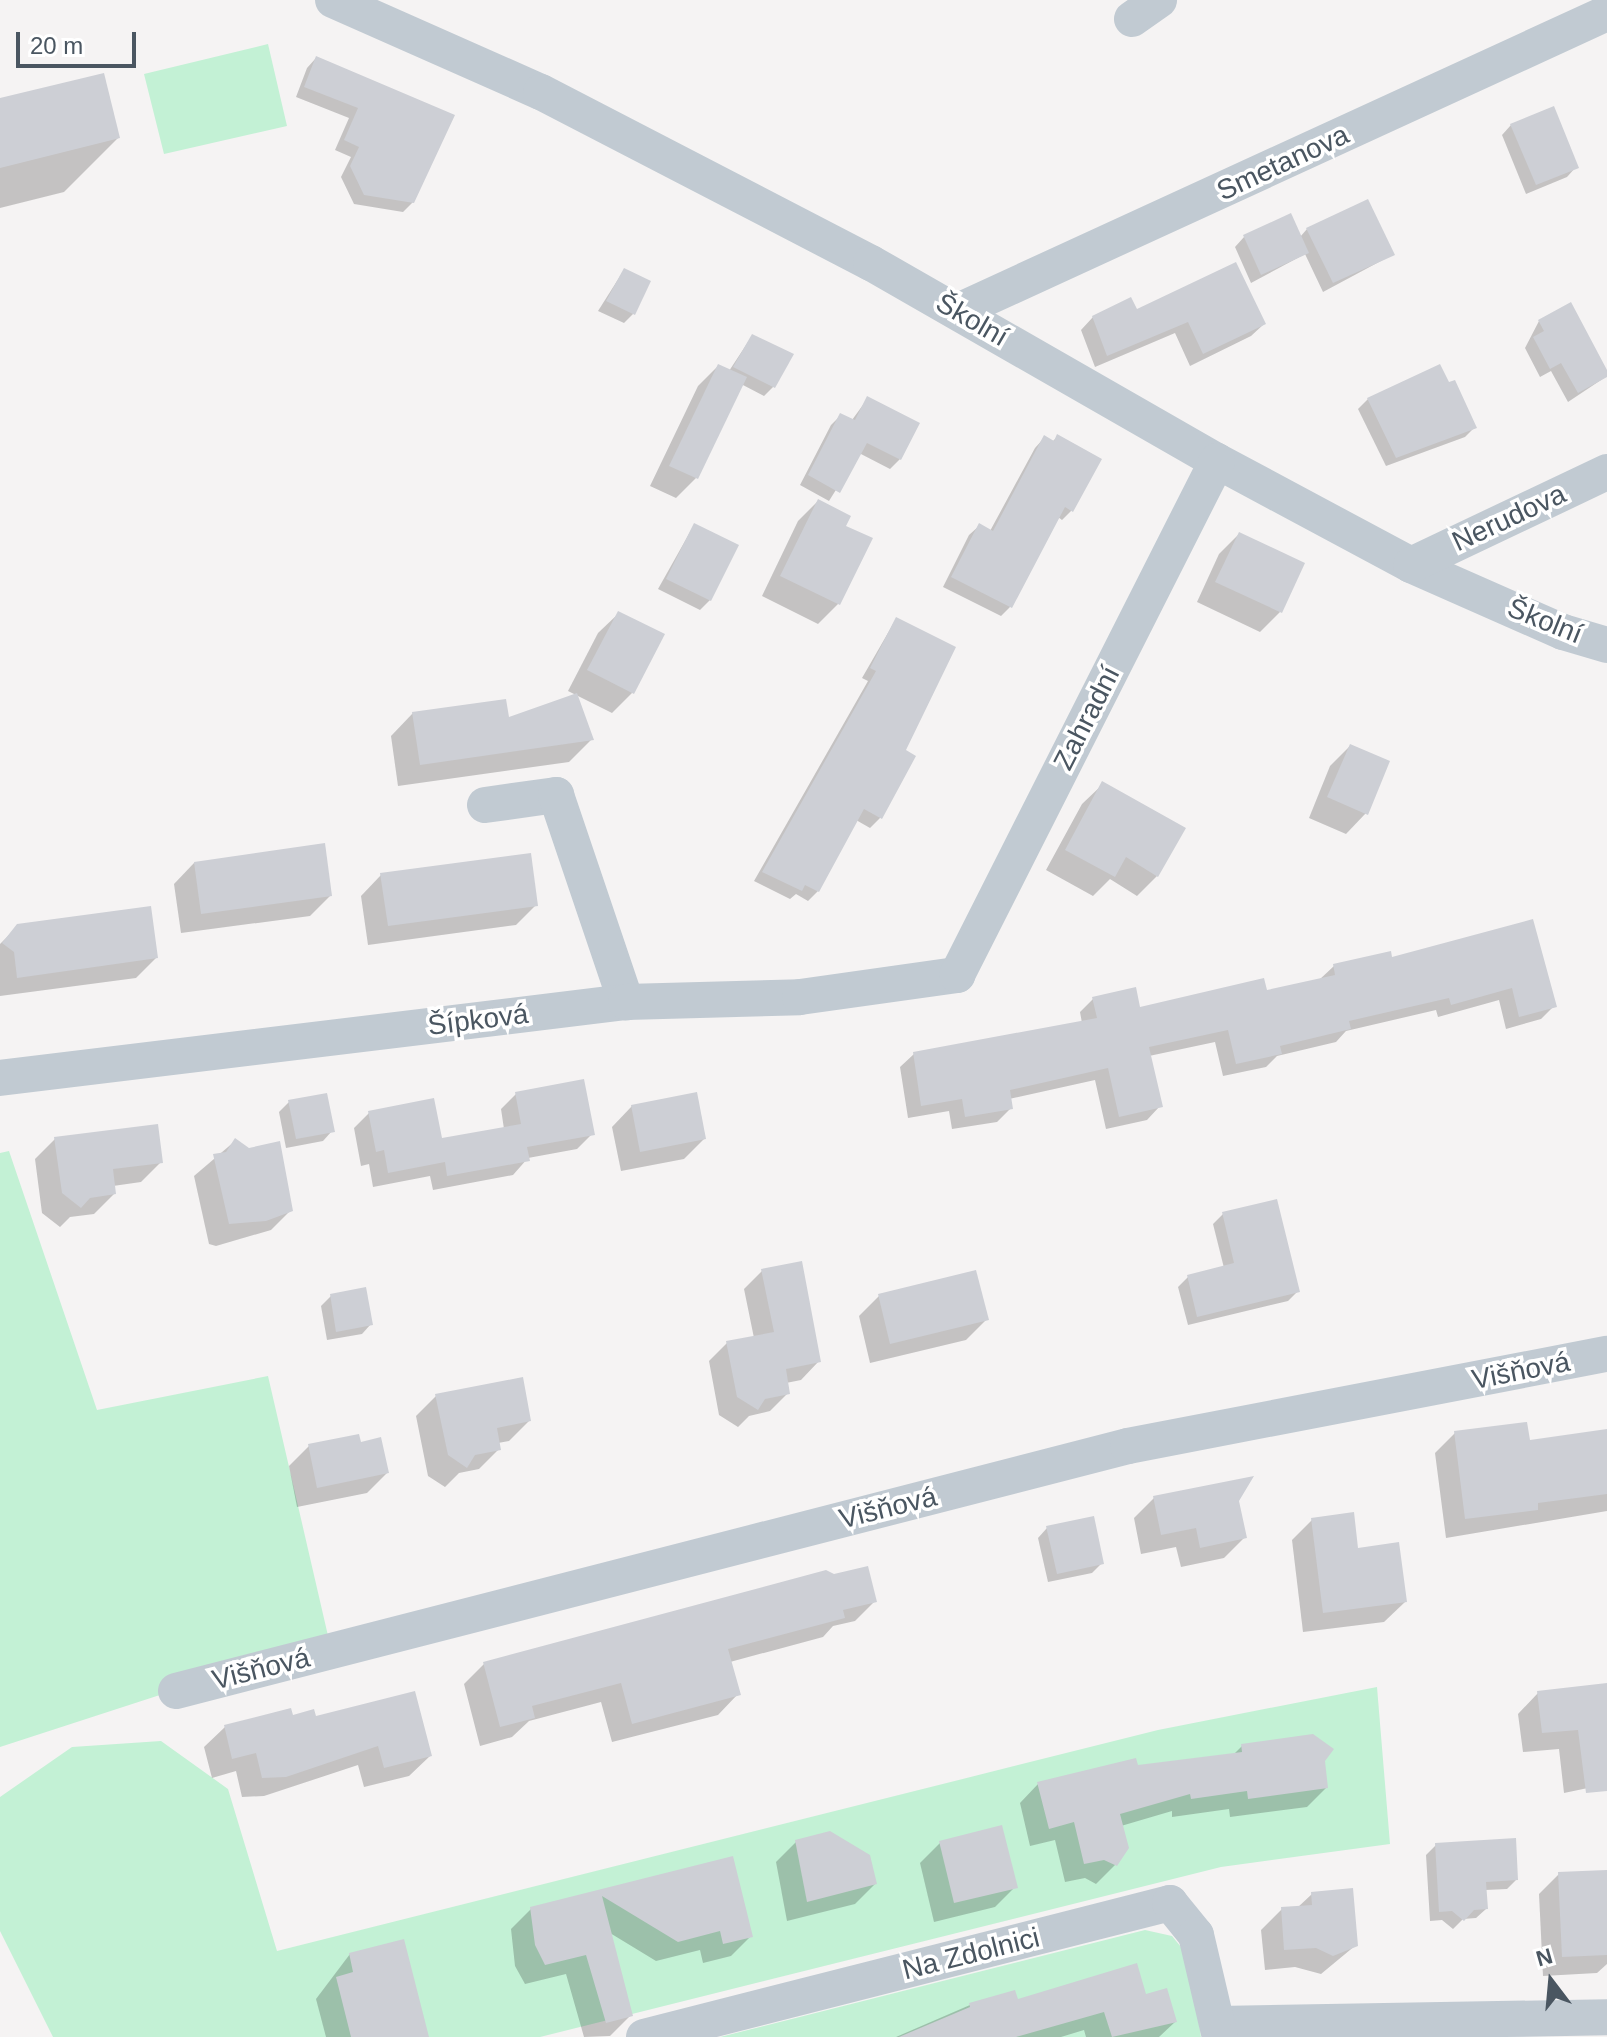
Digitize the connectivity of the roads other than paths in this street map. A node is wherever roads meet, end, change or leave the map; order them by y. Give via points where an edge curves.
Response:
1 (333, 0) edge
2 (1607, 13) edge
3 (958, 311) junction
4 (1217, 461) junction
5 (1607, 472) edge
6 (1411, 565) junction
7 (1607, 645) edge
8 (485, 805) dead end
9 (957, 975) joint
10 (626, 1002) junction
11 (0, 1078) edge
12 (1607, 1354) edge
13 (176, 1691) dead end
14 (1607, 2017) edge
15 (1219, 2030) edge
16 (644, 2037) edge

1 - 3 street, Školní via 541,92
2 - 3 street, Smetanova
3 - 4 street, Školní
4 - 6 street, Školní
4 - 9 street, Zahradní
5 - 6 street, Nerudova
6 - 7 street, Školní via 1563,632
8 - 10 street via 556,795
9 - 10 street, Šípková via 800,997
10 - 11 street, Šípková
12 - 13 street, Višňová via 1128,1446
14 - 15 street, Na Zdolnici
15 - 16 street, Na Zdolnici via 1196,1935 1170,1903

